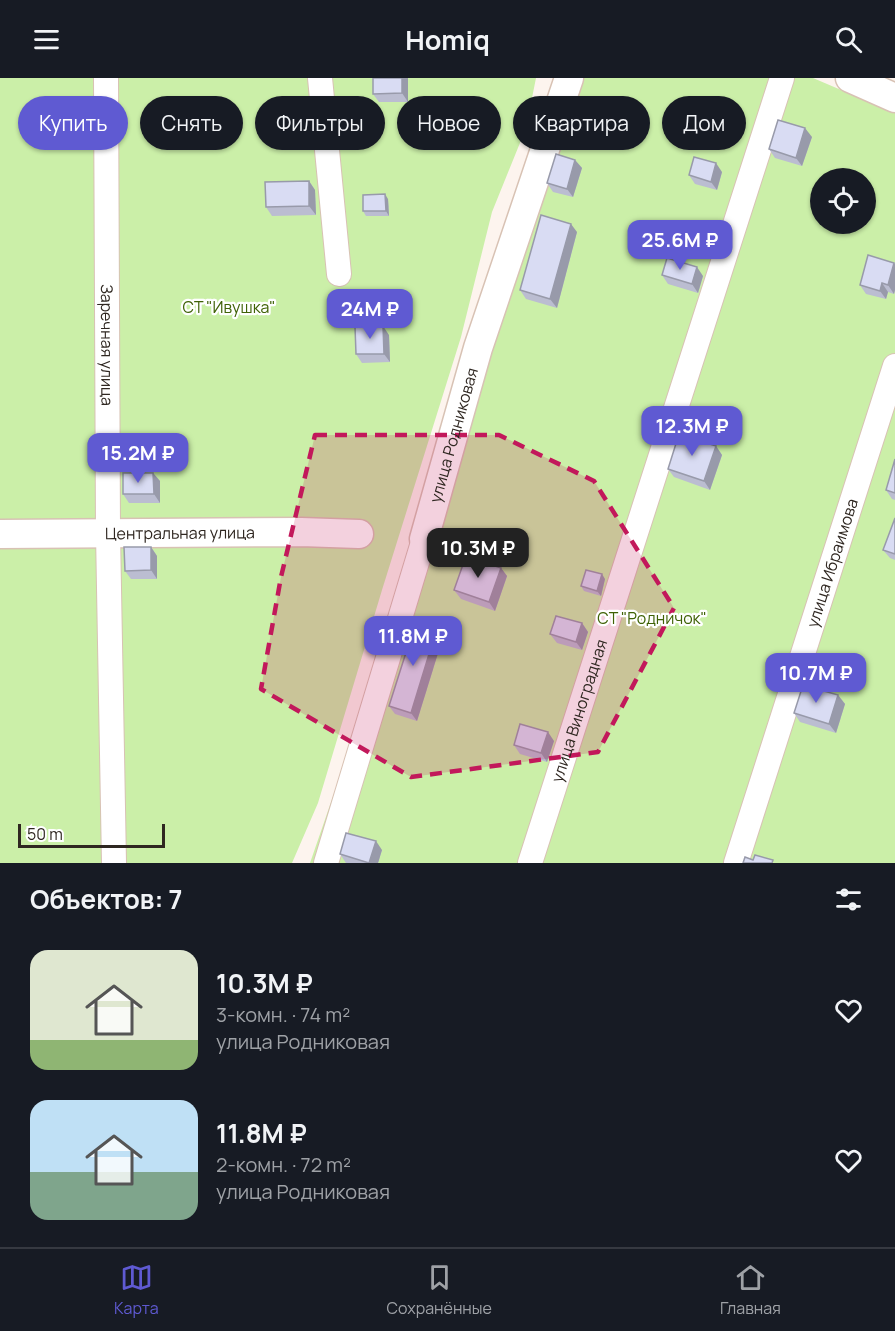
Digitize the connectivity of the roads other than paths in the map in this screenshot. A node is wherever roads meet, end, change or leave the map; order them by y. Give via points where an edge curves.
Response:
1 (106, 78) edge
2 (320, 78) edge
3 (569, 78) edge
4 (782, 78) edge
5 (850, 78) edge
6 (895, 98) edge
7 (339, 274) dead end
8 (895, 366) edge
9 (108, 533) junction
10 (0, 534) edge
11 (359, 534) dead end
12 (424, 539) joint
13 (114, 863) edge
14 (326, 863) edge
15 (530, 863) edge
16 (736, 863) edge

1 - 9 street, Заречная улица
2 - 7 street
3 - 12 street, улица Родниковая via 478,348
4 - 15 street, улица Виноградная
5 - 6 street
8 - 16 street, улица Ибраимова
9 - 10 street, Центральная улица
9 - 11 street, Центральная улица
9 - 13 street, Заречная улица
12 - 14 street, улица Родниковая

